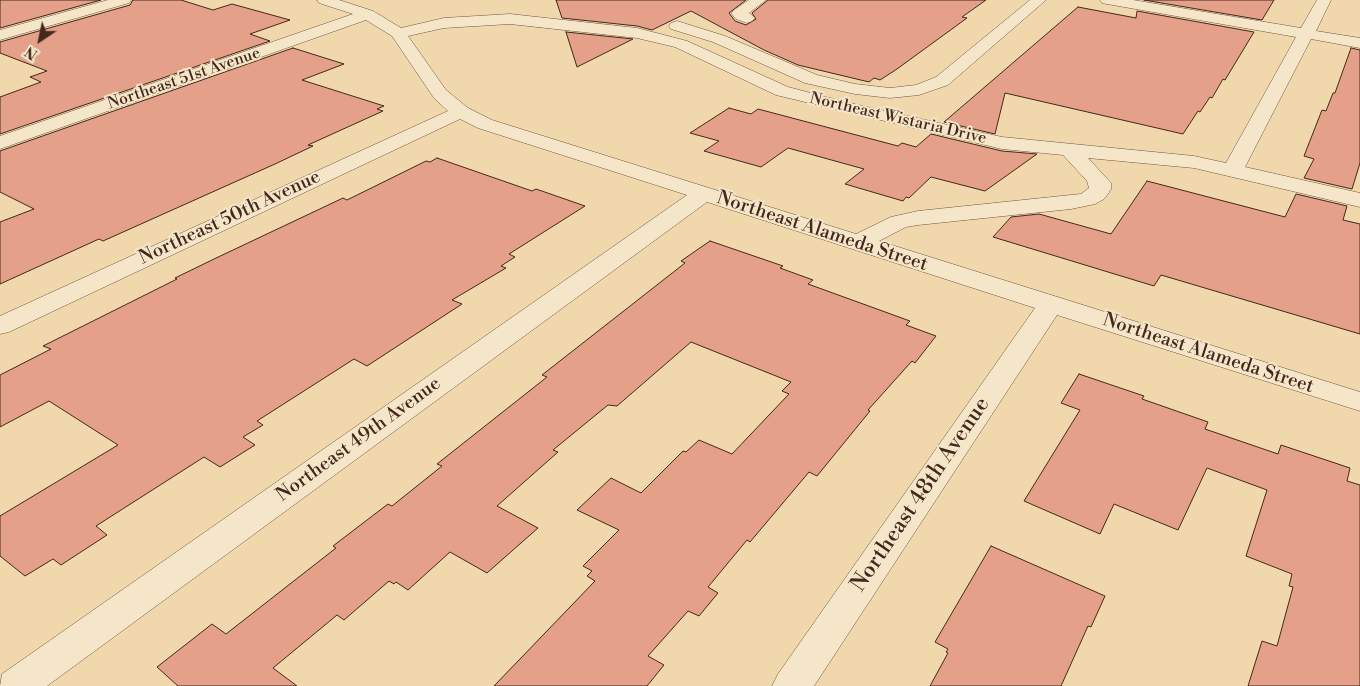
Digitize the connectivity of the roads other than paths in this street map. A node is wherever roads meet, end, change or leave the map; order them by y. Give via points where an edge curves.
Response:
1 (124, 0) edge
2 (324, 0) edge
3 (759, 0) edge
4 (1039, 0) edge
5 (1107, 0) edge
6 (1324, 0) edge
7 (457, 9) dead end
8 (368, 14) junction
9 (747, 18) dead end
10 (510, 19) junction
11 (444, 23) junction
12 (398, 33) junction
13 (1305, 34) junction
14 (0, 35) edge
15 (1360, 43) edge
16 (462, 112) junction
17 (0, 143) edge
18 (1069, 150) junction
19 (1234, 170) junction
20 (703, 194) junction
21 (1360, 200) edge
22 (857, 243) junction
23 (1051, 304) junction
24 (0, 326) edge
25 (1360, 402) edge
26 (16, 686) edge
27 (792, 686) edge

1 - 14 street
2 - 8 street, Northeast Alameda Street
3 - 9 street via 739,14
4 - 10 street via 942,81 919,90 890,93 811,79 719,39 676,25 632,18 560,14 531,14
5 - 13 street
6 - 13 street
7 - 11 street
8 - 12 street, Northeast Alameda Street
8 - 17 street, Northeast 51st Avenue
10 - 11 street, Northeast Wistaria Drive
10 - 18 street, Northeast Wistaria Drive via 622,30 662,38 700,52 782,91 975,138
11 - 12 street, Northeast Wistaria Drive
12 - 16 street, Northeast Alameda Street via 440,94
13 - 15 street
13 - 19 street
16 - 20 street, Northeast Alameda Street via 508,133
16 - 24 street, Northeast 50th Avenue
18 - 19 street, Northeast Wistaria Drive via 1169,158
18 - 22 street via 1100,183 1096,194 1087,199 918,218 899,222
19 - 21 street, Northeast Wistaria Drive
20 - 22 street, Northeast Alameda Street
20 - 26 street, Northeast 49th Avenue
22 - 23 street, Northeast Alameda Street
23 - 25 street, Northeast Alameda Street
23 - 27 street, Northeast 48th Avenue

